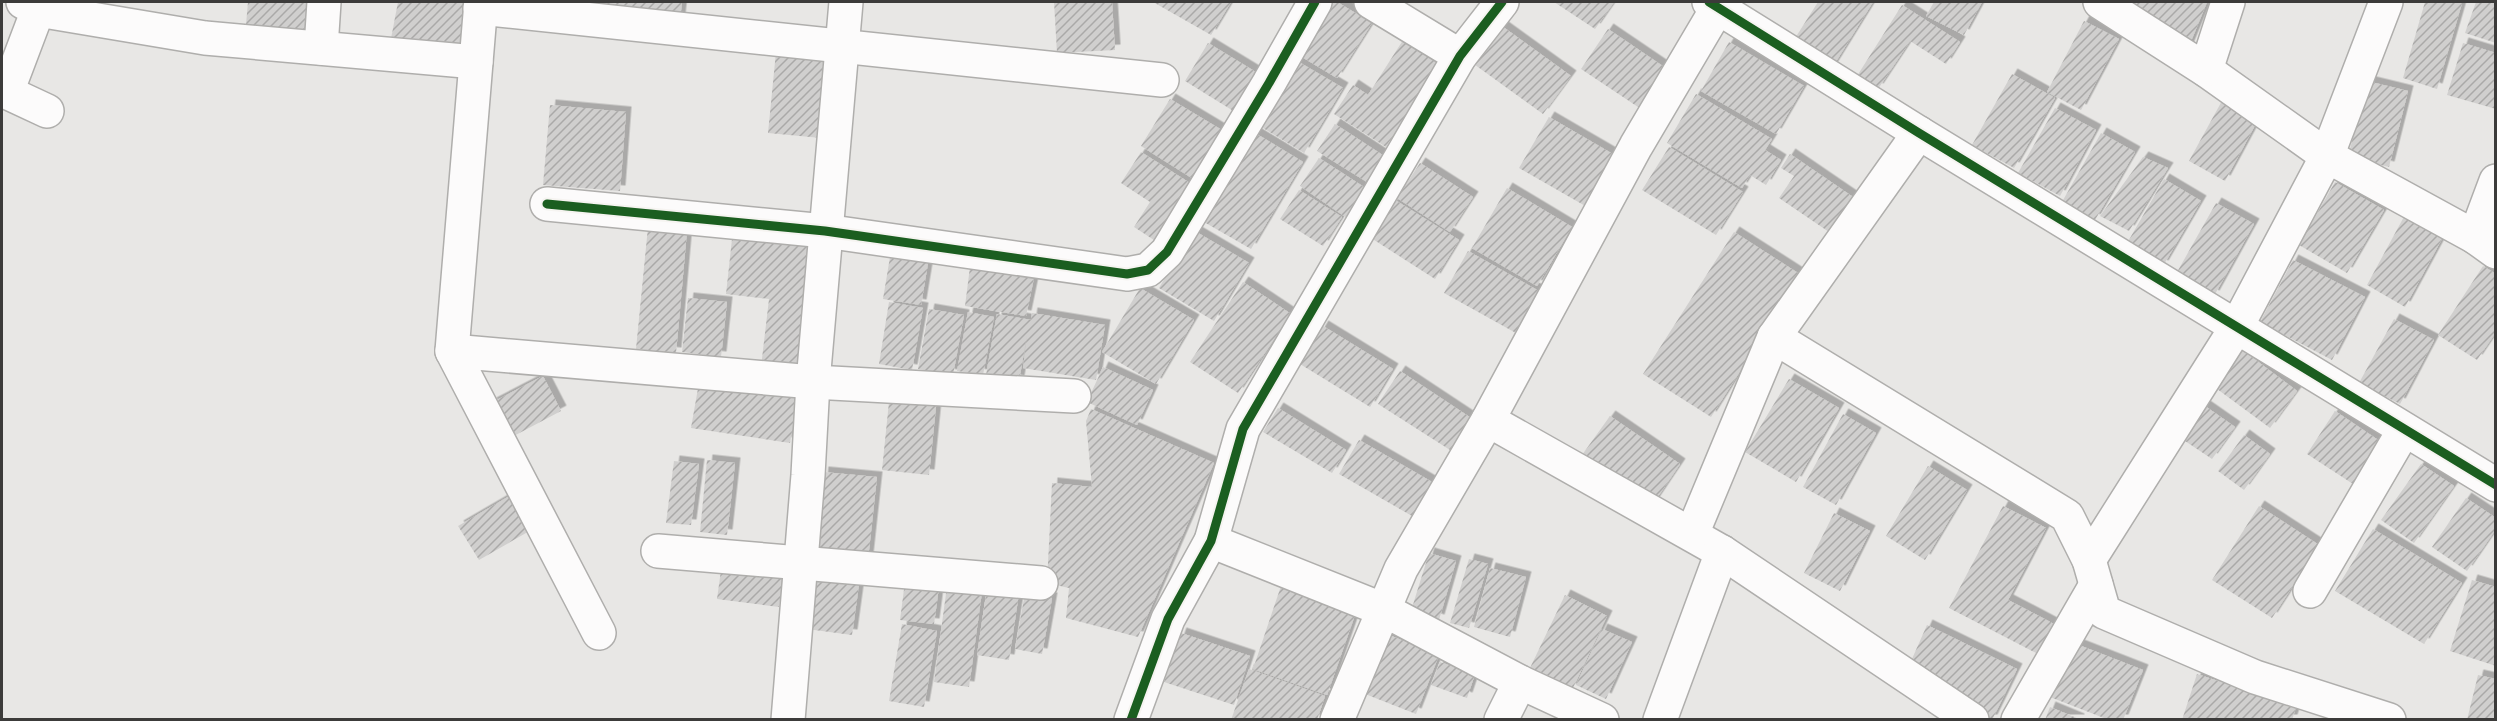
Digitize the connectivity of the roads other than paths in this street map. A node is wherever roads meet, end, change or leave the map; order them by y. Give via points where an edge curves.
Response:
1 (324, 2) edge
2 (846, 2) edge
3 (1315, 2) edge
4 (1371, 2) edge
5 (1502, 2) edge
6 (2100, 2) edge
7 (2228, 2) edge
8 (2386, 2) edge
9 (1713, 4) edge
10 (481, 5) edge
11 (31, 6) edge
12 (321, 48) junction
13 (842, 48) junction
14 (1460, 56) junction
15 (476, 62) junction
16 (2206, 70) junction
17 (1162, 80) dead end
18 (4, 91) edge
19 (48, 111) dead end
20 (1919, 133) junction
21 (2327, 156) junction
22 (2496, 181) edge
23 (547, 204) dead end
24 (825, 231) junction
25 (2485, 244) edge
26 (2236, 328) junction
27 (1774, 337) junction
28 (452, 351) junction
29 (813, 382) junction
30 (1074, 396) dead end
31 (1488, 420) junction
32 (2404, 430) junction
33 (2496, 485) edge
34 (1692, 534) junction
35 (1211, 541) junction
36 (658, 551) dead end
37 (1722, 552) junction
38 (801, 563) junction
39 (2093, 573) junction
40 (1041, 583) dead end
41 (2310, 591) dead end
42 (1384, 610) junction
43 (599, 633) dead end
44 (1520, 682) junction
45 (788, 720) edge
46 (1131, 720) edge
47 (1337, 720) edge
48 (1500, 720) edge
49 (1602, 720) edge
50 (1660, 720) edge
51 (1972, 720) edge
52 (2018, 720) edge
53 (2389, 720) edge

1 - 12 street
2 - 13 street
3 - 24 street via 1167,252 1148,270 1127,274
4 - 14 street
5 - 14 street
6 - 16 street
7 - 16 street
8 - 21 street
9 - 20 street
9 - 31 street
10 - 13 street
10 - 15 street
11 - 12 street via 205,38
11 - 18 street
12 - 15 street
13 - 17 street
13 - 24 street
14 - 35 street via 1243,429
15 - 28 street
16 - 21 street
18 - 19 street
20 - 26 street
20 - 27 street
21 - 25 street
21 - 26 street
22 - 25 street
23 - 24 street
24 - 29 street
26 - 32 street
26 - 39 street
27 - 34 street
27 - 39 street via 2067,516
28 - 29 street
28 - 43 street
29 - 30 street
29 - 38 street
31 - 34 street
31 - 42 street via 1401,568
32 - 33 street
32 - 41 street
34 - 37 street
35 - 42 street
35 - 46 street via 1168,619
36 - 38 street
37 - 50 street
37 - 51 street
38 - 40 street
38 - 45 street
39 - 52 street
39 - 53 street via 2104,612 2255,677
42 - 44 street
42 - 47 street
44 - 48 street
44 - 49 street

